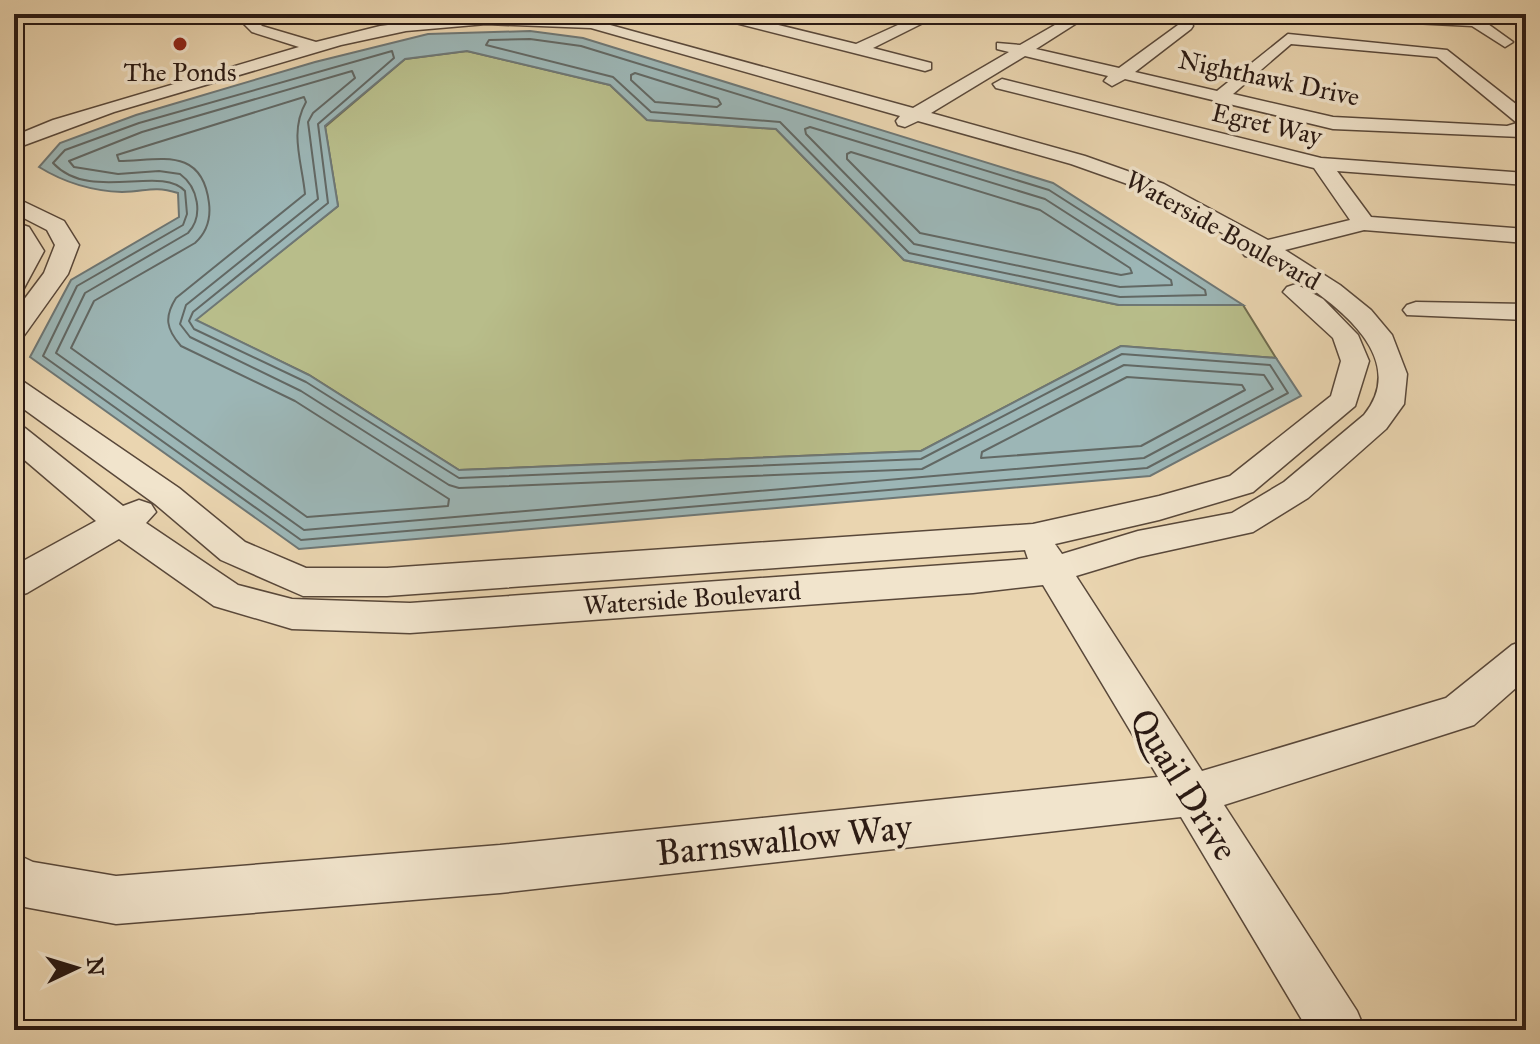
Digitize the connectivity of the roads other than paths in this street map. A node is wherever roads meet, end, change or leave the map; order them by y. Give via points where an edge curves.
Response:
1 (254, 14) edge
2 (717, 14) edge
3 (934, 14) edge
4 (1062, 14) edge
5 (1084, 14) edge
6 (1181, 14) edge
7 (1315, 14) edge
8 (1469, 18) edge
9 (808, 19) dead end
10 (452, 21) edge
11 (782, 30) junction
12 (248, 41) dead end
13 (1505, 42) dead end
14 (1003, 46) junction
15 (858, 49) junction
16 (324, 50) junction
17 (1023, 50) junction
18 (287, 60) junction
19 (706, 61) junction
20 (925, 66) dead end
21 (1123, 73) junction
22 (1002, 84) dead end
23 (1222, 95) junction
24 (1496, 97) junction
25 (1526, 99) edge
26 (1079, 104) junction
27 (899, 114) junction
28 (1526, 123) edge
29 (14, 143) edge
30 (14, 160) edge
31 (1321, 164) junction
32 (1526, 179) edge
33 (16, 212) edge
34 (1364, 223) junction
35 (1526, 236) edge
36 (1253, 251) junction
37 (14, 285) edge
38 (1416, 310) dead end
39 (1526, 312) edge
40 (14, 331) edge
41 (14, 388) edge
42 (14, 435) edge
43 (167, 496) junction
44 (120, 522) junction
45 (1043, 554) junction
46 (14, 583) edge
47 (1526, 656) edge
48 (1191, 795) junction
49 (14, 877) edge
50 (1338, 1030) edge

1 - 16 street via 250,23 257,29
2 - 11 street
3 - 15 street
4 - 14 street
5 - 17 street
6 - 21 street via 1186,26
7 - 8 street
8 - 13 street
9 - 11 street
10 - 16 street, Waterside Boulevard via 378,31
10 - 19 street, Waterside Boulevard via 585,30
11 - 15 street
11 - 19 street
12 - 18 street
14 - 17 street, Nighthawk Drive
14 - 27 street
15 - 20 street
16 - 18 street, Waterside Boulevard
17 - 21 street, Nighthawk Drive
17 - 27 street
18 - 29 street, Waterside Boulevard via 62,122
18 - 30 street, Waterside Boulevard via 64,130
19 - 27 street, Waterside Boulevard
21 - 23 street, Nighthawk Drive
21 - 26 street
22 - 26 street, Egret Way
23 - 24 street, Nighthawk Drive via 1285,33 1441,53
23 - 28 street, Nighthawk Drive via 1333,123 1507,132 1521,131
24 - 25 street
24 - 28 street, Nighthawk Drive
26 - 31 street, Egret Way
27 - 36 street, Waterside Boulevard via 1106,180
31 - 32 street, Egret Way
31 - 34 street
33 - 37 street via 32,251
33 - 40 street via 56,226 67,245 56,274
34 - 35 street
34 - 36 street
36 - 45 street, Waterside Boulevard via 1345,335 1355,361 1345,400 1241,484 1159,508
36 - 45 street, Waterside Boulevard via 1331,290 1362,316 1382,341 1393,374 1389,404 1296,490 1241,523 1138,544
38 - 39 street
41 - 43 street, Waterside Boulevard
42 - 44 street, Waterside Boulevard
43 - 44 street
43 - 45 street, Waterside Boulevard via 233,551 303,582
44 - 45 street, Waterside Boulevard via 227,596 292,614 410,618 957,580
44 - 46 street
45 - 48 street, Quail Drive
47 - 48 street, Barnswallow Way via 1459,712
48 - 49 street, Barnswallow Way via 500,869 116,900 21,884
48 - 50 street, Quail Drive

